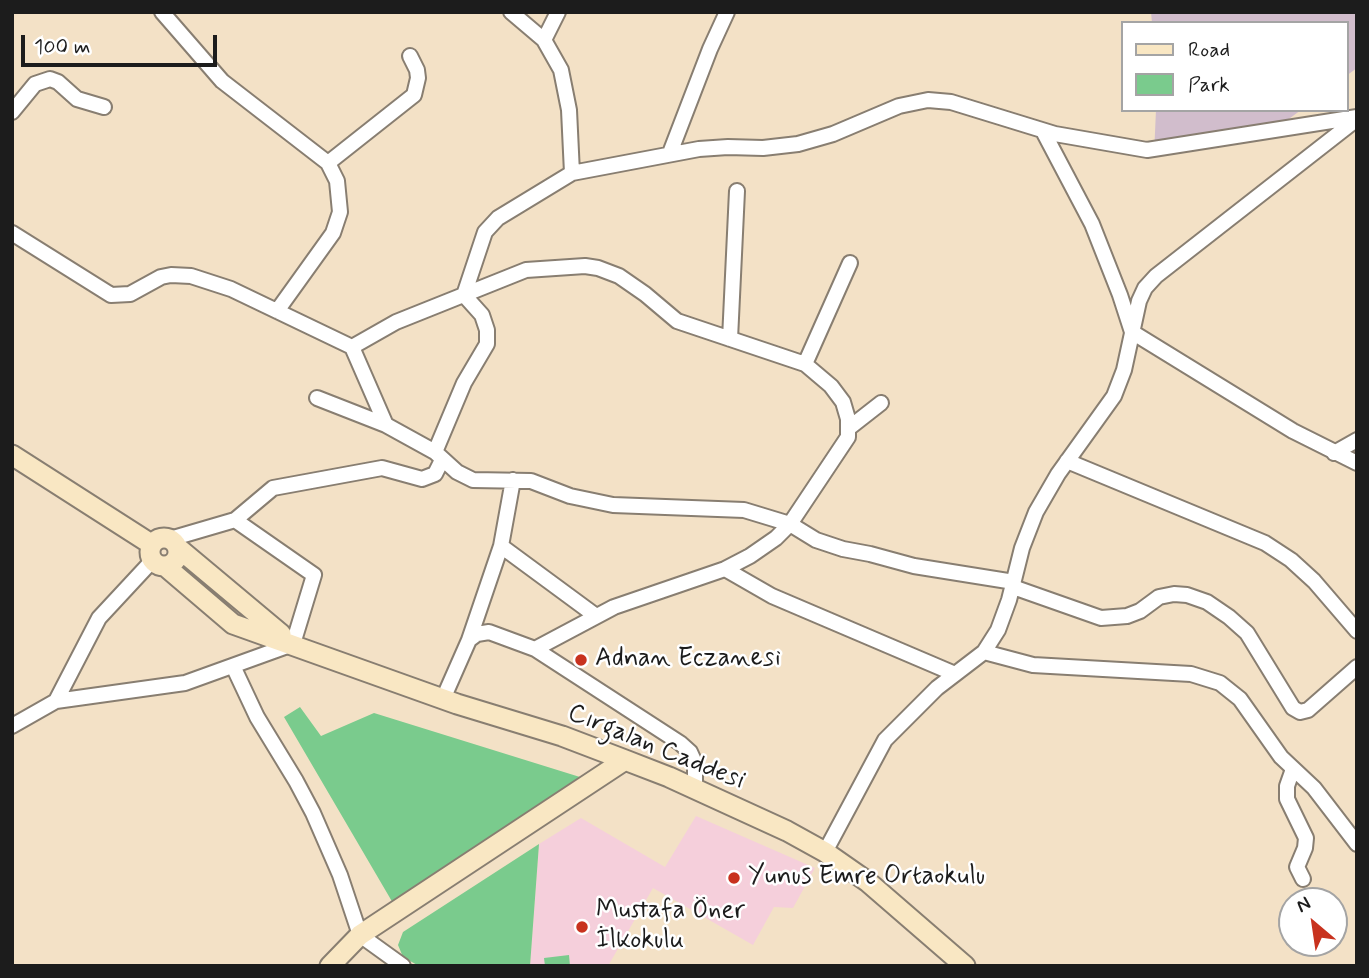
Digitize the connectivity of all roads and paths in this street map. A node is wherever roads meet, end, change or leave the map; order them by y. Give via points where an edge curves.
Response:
1 (162, 12) edge
2 (510, 12) edge
3 (558, 12) edge
4 (727, 12) edge
5 (544, 40) junction
6 (410, 55) dead end
7 (104, 107) dead end
8 (12, 112) edge
9 (1357, 118) edge
10 (1043, 131) junction
11 (670, 153) junction
12 (328, 163) junction
13 (572, 173) junction
14 (737, 191) dead end
15 (12, 233) edge
16 (850, 263) dead end
17 (464, 295) junction
18 (277, 311) junction
19 (1132, 332) junction
20 (730, 339) junction
21 (352, 347) junction
22 (805, 364) junction
23 (317, 398) dead end
24 (881, 404) dead end
25 (386, 425) junction
26 (849, 428) junction
27 (1357, 440) edge
28 (1334, 453) junction
29 (12, 455) edge
30 (439, 456) junction
31 (1068, 461) junction
32 (1357, 463) edge
33 (513, 480) junction
34 (235, 520) junction
35 (790, 524) junction
36 (501, 546) junction
37 (163, 552) junction
38 (725, 569) junction
39 (1014, 584) junction
40 (596, 616) junction
41 (1357, 631) edge
42 (468, 640) junction
43 (293, 644) junction
44 (535, 649) junction
45 (984, 652) junction
46 (233, 666) junction
47 (1357, 667) edge
48 (955, 674) junction
49 (443, 699) junction
50 (56, 701) junction
51 (12, 726) edge
52 (625, 760) junction
53 (1293, 769) junction
54 (695, 789) junction
55 (1357, 844) edge
56 (825, 852) junction
57 (1303, 879) dead end
58 (360, 935) junction
59 (330, 966) edge
60 (403, 966) edge
61 (965, 966) edge

1 - 12 street via 222,81
2 - 5 street
3 - 5 street
4 - 11 street
5 - 13 street via 566,88
6 - 12 street via 418,78 414,95
7 - 8 street via 77,99 50,79 35,84
9 - 10 street via 1147,150
9 - 19 street via 1150,281 1141,294
10 - 11 street via 962,105 928,100 883,111 798,144
10 - 19 street via 1092,224
11 - 13 street
12 - 18 street via 340,191 337,223
13 - 17 street via 491,225 480,241
14 - 20 street
15 - 18 street via 111,295 130,294 154,279 181,275 231,289
16 - 22 street
17 - 20 street via 526,270 598,268 628,282 677,321
17 - 21 street via 396,322
17 - 30 street via 482,315 487,344 464,383
18 - 21 street
19 - 28 street
19 - 31 street via 1114,396
20 - 22 street
21 - 25 street
22 - 26 street via 838,394
23 - 25 street
24 - 26 street
25 - 30 street
26 - 35 street via 848,437
27 - 28 street
28 - 32 street
29 - 37 street, Cırgalan Caddesi
30 - 33 street via 472,480
30 - 34 street via 438,470 426,478 383,468 273,488
31 - 39 street via 1036,512
31 - 41 street via 1265,542 1308,576
33 - 35 street via 613,505 744,510
33 - 36 street
34 - 37 street
34 - 43 street via 314,575
35 - 38 street via 763,548
35 - 39 street via 843,549
36 - 40 street
36 - 42 street
37 - 43 street, Cırgalan Caddesi
37 - 50 street via 99,618
38 - 40 street
38 - 48 street via 772,596
39 - 45 street via 998,630
39 - 47 street via 1091,615 1110,618 1134,614 1166,595 1186,594 1207,602 1247,633 1293,708 1300,712
40 - 44 street
42 - 44 street via 489,632
42 - 49 street
43 - 46 street
43 - 49 street, Cırgalan Caddesi
44 - 54 street via 686,747 695,763
45 - 48 street
45 - 53 street via 1033,665 1211,679 1240,699
46 - 50 street via 185,683
46 - 58 street via 313,813
48 - 56 street via 885,740
49 - 52 street, Cırgalan Caddesi
50 - 51 street
52 - 54 street, Cırgalan Caddesi
52 - 58 street
53 - 55 street via 1314,788
53 - 57 street via 1287,799 1306,838 1297,867
54 - 56 street, Cırgalan Caddesi
56 - 61 street, Cırgalan Caddesi
58 - 59 street
58 - 60 street

